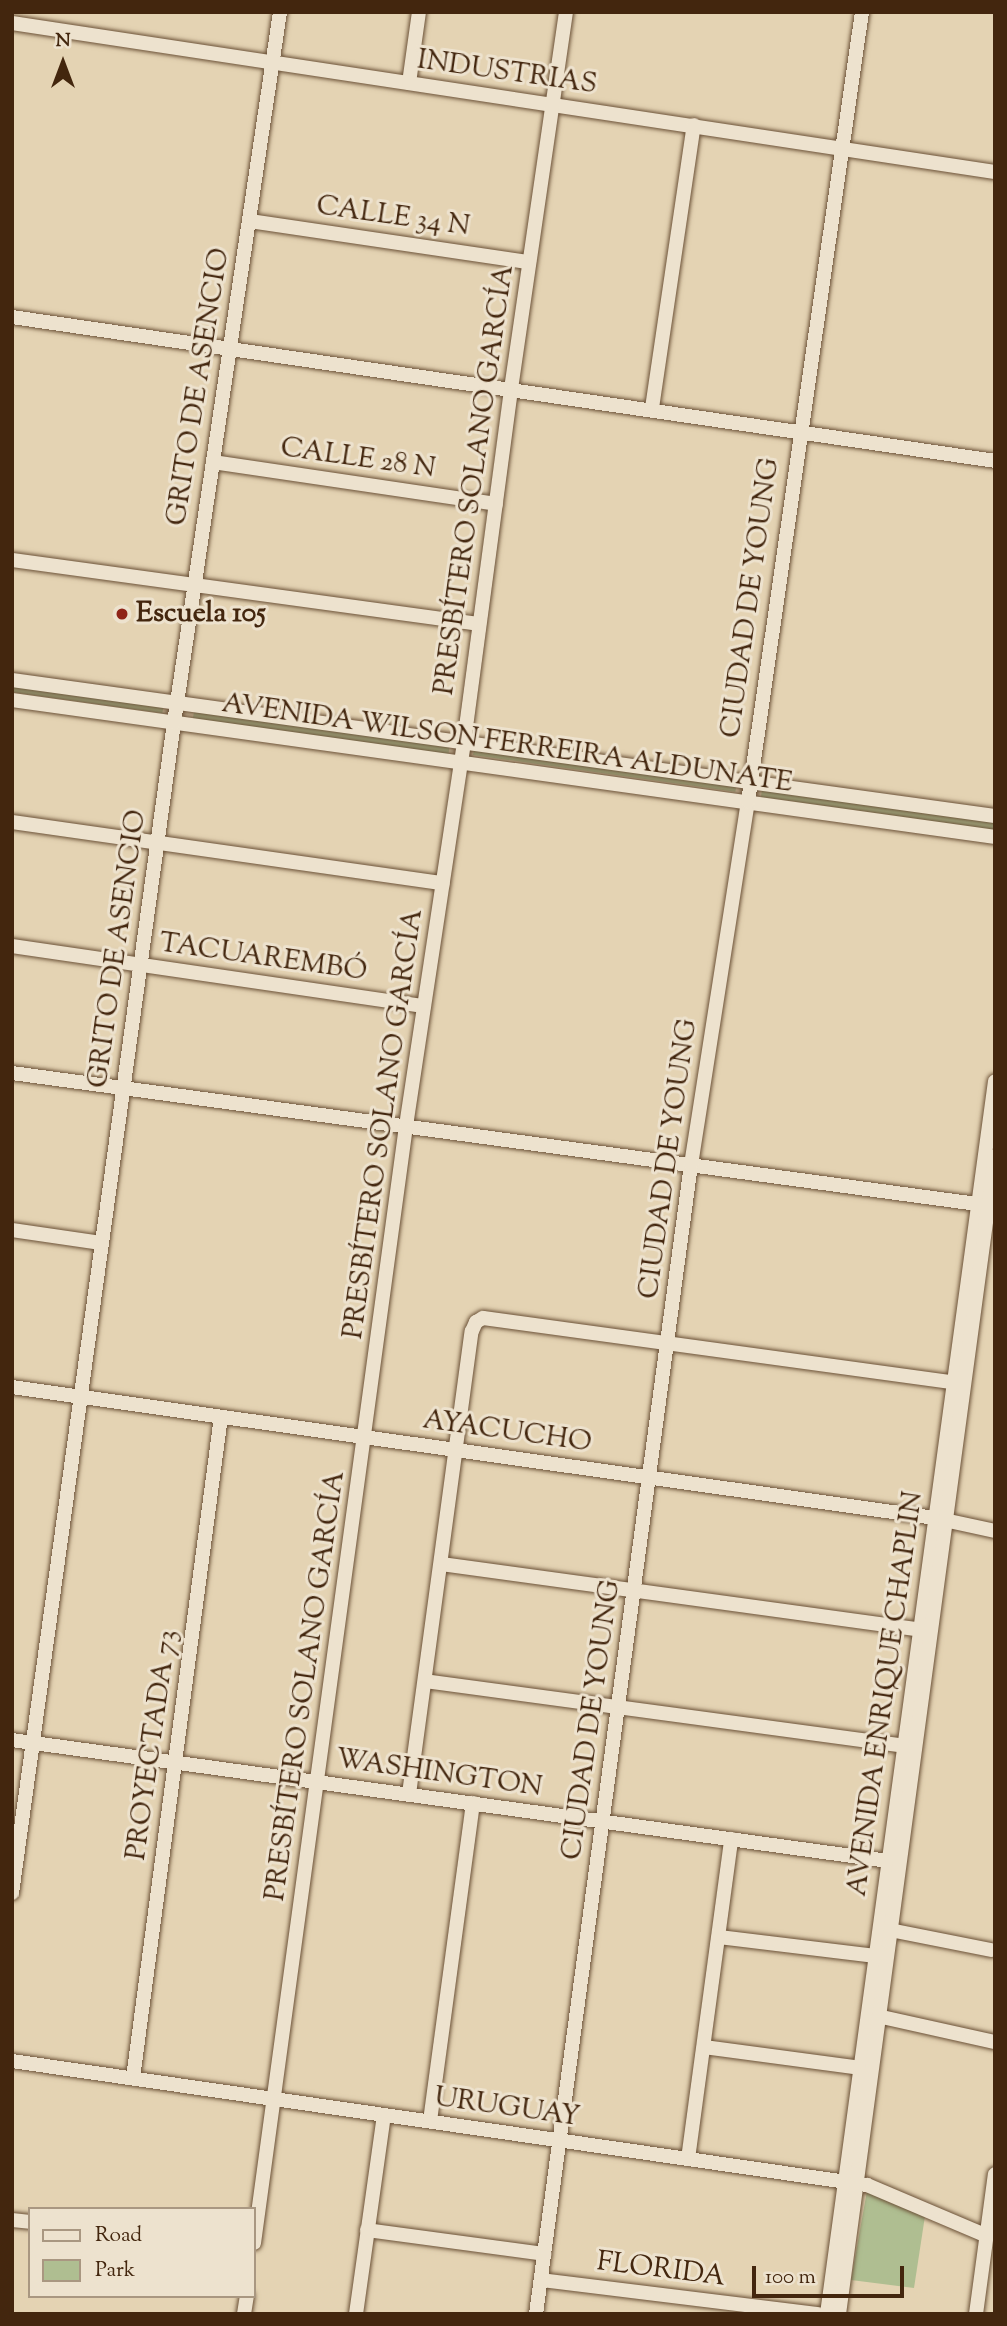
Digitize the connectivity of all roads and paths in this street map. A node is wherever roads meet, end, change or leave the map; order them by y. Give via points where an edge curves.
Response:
1 (280, 12) edge
2 (419, 12) edge
3 (566, 12) edge
4 (862, 12) edge
5 (12, 23) edge
6 (273, 63) junction
7 (409, 83) junction
8 (552, 105) junction
9 (694, 125) junction
10 (840, 149) junction
11 (995, 172) edge
12 (250, 221) junction
13 (529, 262) junction
14 (12, 317) edge
15 (229, 348) junction
16 (511, 389) junction
17 (652, 408) junction
18 (800, 431) junction
19 (995, 461) edge
20 (213, 462) junction
21 (496, 504) junction
22 (12, 560) edge
23 (195, 585) junction
24 (479, 624) junction
25 (12, 680) edge
26 (12, 700) edge
27 (177, 703) junction
28 (174, 723) junction
29 (464, 742) junction
30 (461, 761) junction
31 (750, 782) junction
32 (748, 802) junction
33 (995, 816) edge
34 (12, 822) edge
35 (995, 837) edge
36 (157, 842) junction
37 (443, 883) junction
38 (12, 946) edge
39 (141, 964) junction
40 (424, 1006) junction
41 (12, 1073) edge
42 (995, 1081) edge
43 (124, 1088) junction
44 (406, 1126) junction
45 (995, 1156) edge
46 (691, 1165) junction
47 (987, 1206) edge
48 (12, 1230) edge
49 (101, 1243) junction
50 (667, 1344) junction
51 (958, 1383) junction
52 (12, 1387) edge
53 (79, 1396) junction
54 (221, 1418) junction
55 (365, 1437) junction
56 (455, 1450) junction
57 (649, 1477) junction
58 (940, 1518) junction
59 (995, 1531) edge
60 (441, 1564) junction
61 (635, 1590) junction
62 (925, 1631) junction
63 (425, 1681) junction
64 (620, 1706) junction
65 (12, 1740) edge
66 (33, 1743) junction
67 (911, 1746) junction
68 (175, 1762) junction
69 (318, 1783) junction
70 (409, 1794) junction
71 (473, 1803) junction
72 (601, 1821) junction
73 (731, 1839) junction
74 (895, 1862) junction
75 (12, 1893) edge
76 (890, 1930) junction
77 (719, 1937) junction
78 (990, 1950) dead end
79 (881, 1957) junction
80 (874, 2015) junction
81 (995, 2042) edge
82 (704, 2047) junction
83 (12, 2061) edge
84 (867, 2069) junction
85 (133, 2078) junction
86 (274, 2099) junction
87 (384, 2115) junction
88 (430, 2121) junction
89 (559, 2140) junction
90 (688, 2159) junction
91 (995, 2176) edge
92 (851, 2183) junction
93 (256, 2229) edge
94 (367, 2230) junction
95 (985, 2235) junction
96 (544, 2255) junction
97 (541, 2280) junction
98 (987, 2288) edge
99 (355, 2314) edge
100 (536, 2314) edge
101 (818, 2314) edge
102 (827, 2314) edge
103 (839, 2314) edge
104 (976, 2314) edge

1 - 6 street, GRITO DE ASENCIO
2 - 7 street
3 - 8 street, PRESBÍTERO SOLANO GARCÍA
4 - 10 street, CIUDAD DE YOUNG
5 - 6 street, INDUSTRIAS
6 - 7 street, INDUSTRIAS
6 - 12 street, GRITO DE ASENCIO
7 - 8 street, INDUSTRIAS
8 - 9 street, INDUSTRIAS
8 - 13 street, PRESBÍTERO SOLANO GARCÍA
9 - 10 street, INDUSTRIAS
9 - 17 street
10 - 11 street, INDUSTRIAS
10 - 18 street, CIUDAD DE YOUNG
12 - 13 street, CALLE 34 N
12 - 15 street, GRITO DE ASENCIO
13 - 16 street, PRESBÍTERO SOLANO GARCÍA
14 - 15 street
15 - 16 street
15 - 20 street, GRITO DE ASENCIO
16 - 17 street
16 - 21 street, PRESBÍTERO SOLANO GARCÍA
17 - 18 street
18 - 19 street
18 - 31 street, CIUDAD DE YOUNG
20 - 21 street, CALLE 28 N
20 - 23 street, GRITO DE ASENCIO
21 - 24 street, PRESBÍTERO SOLANO GARCÍA
22 - 23 street
23 - 24 street
23 - 27 street, GRITO DE ASENCIO
24 - 29 street, PRESBÍTERO SOLANO GARCÍA
25 - 27 street, AVENIDA WILSON FERREIRA ALDUNATE
26 - 28 street, AVENIDA WILSON FERREIRA ALDUNATE
27 - 28 street, GRITO DE ASENCIO
27 - 29 street, AVENIDA WILSON FERREIRA ALDUNATE
28 - 30 street, AVENIDA WILSON FERREIRA ALDUNATE
28 - 36 street, GRITO DE ASENCIO
29 - 30 street, PRESBÍTERO SOLANO GARCÍA
29 - 31 street, AVENIDA WILSON FERREIRA ALDUNATE
30 - 32 street, AVENIDA WILSON FERREIRA ALDUNATE
30 - 37 street, PRESBÍTERO SOLANO GARCÍA
31 - 32 street, CIUDAD DE YOUNG
31 - 33 street, AVENIDA WILSON FERREIRA ALDUNATE
32 - 35 street, AVENIDA WILSON FERREIRA ALDUNATE
32 - 46 street, CIUDAD DE YOUNG
34 - 36 street
36 - 37 street
36 - 39 street, GRITO DE ASENCIO
37 - 40 street, PRESBÍTERO SOLANO GARCÍA
38 - 39 street, TACUAREMBÓ
39 - 40 street, TACUAREMBÓ
39 - 43 street, GRITO DE ASENCIO
40 - 44 street, PRESBÍTERO SOLANO GARCÍA
41 - 43 street
42 - 47 street, AVENIDA ENRIQUE CHAPLIN
43 - 44 street
43 - 49 street, GRITO DE ASENCIO
44 - 46 street
44 - 55 street, PRESBÍTERO SOLANO GARCÍA
45 - 47 street, AVENIDA ENRIQUE CHAPLIN
46 - 47 street
46 - 50 street, CIUDAD DE YOUNG
47 - 51 street, AVENIDA ENRIQUE CHAPLIN
48 - 49 street
49 - 53 street, GRITO DE ASENCIO
50 - 51 street
50 - 56 street via 483,1318 472,1331
50 - 57 street, CIUDAD DE YOUNG
51 - 58 street, AVENIDA ENRIQUE CHAPLIN
52 - 53 street, AYACUCHO
53 - 54 street, AYACUCHO
53 - 66 street, GRITO DE ASENCIO
54 - 55 street, AYACUCHO
54 - 68 street, PROYECTADA 73
55 - 56 street, AYACUCHO
55 - 69 street, PRESBÍTERO SOLANO GARCÍA
56 - 57 street, AYACUCHO
56 - 60 street
57 - 58 street, AYACUCHO
57 - 61 street, CIUDAD DE YOUNG
58 - 59 street, AYACUCHO
58 - 62 street, AVENIDA ENRIQUE CHAPLIN
60 - 61 street
60 - 63 street
61 - 62 street
61 - 64 street, CIUDAD DE YOUNG
62 - 67 street, AVENIDA ENRIQUE CHAPLIN
63 - 64 street
63 - 70 street
64 - 67 street
64 - 72 street, CIUDAD DE YOUNG
65 - 66 street, WASHINGTON
66 - 68 street, WASHINGTON
66 - 75 street, GRITO DE ASENCIO
67 - 74 street, AVENIDA ENRIQUE CHAPLIN
68 - 69 street, WASHINGTON
68 - 85 street, PROYECTADA 73
69 - 70 street, WASHINGTON
69 - 86 street, PRESBÍTERO SOLANO GARCÍA
70 - 71 street, WASHINGTON
71 - 72 street, WASHINGTON
71 - 88 street
72 - 73 street, WASHINGTON
72 - 89 street, CIUDAD DE YOUNG
73 - 74 street, WASHINGTON
73 - 77 street
74 - 76 street, AVENIDA ENRIQUE CHAPLIN
74 - 79 street, AVENIDA ENRIQUE CHAPLIN
76 - 78 street
76 - 79 street, AVENIDA ENRIQUE CHAPLIN
77 - 79 street
77 - 82 street
79 - 80 street, AVENIDA ENRIQUE CHAPLIN
80 - 81 street
80 - 84 street, AVENIDA ENRIQUE CHAPLIN
82 - 84 street
82 - 90 street
83 - 85 street, URUGUAY
84 - 92 street, AVENIDA ENRIQUE CHAPLIN
85 - 86 street, URUGUAY
86 - 87 street, URUGUAY
86 - 93 street, PRESBÍTERO SOLANO GARCÍA
87 - 88 street, URUGUAY
87 - 94 street
88 - 89 street, URUGUAY
89 - 90 street, URUGUAY
89 - 96 street, CIUDAD DE YOUNG
90 - 92 street, URUGUAY
91 - 95 street
92 - 95 street, URUGUAY
92 - 102 street, AVENIDA ENRIQUE CHAPLIN
92 - 103 street, AVENIDA ENRIQUE CHAPLIN
94 - 96 street
94 - 99 street
95 - 98 street
96 - 97 street, CIUDAD DE YOUNG
97 - 100 street, CIUDAD DE YOUNG
97 - 101 street, FLORIDA
98 - 104 street

